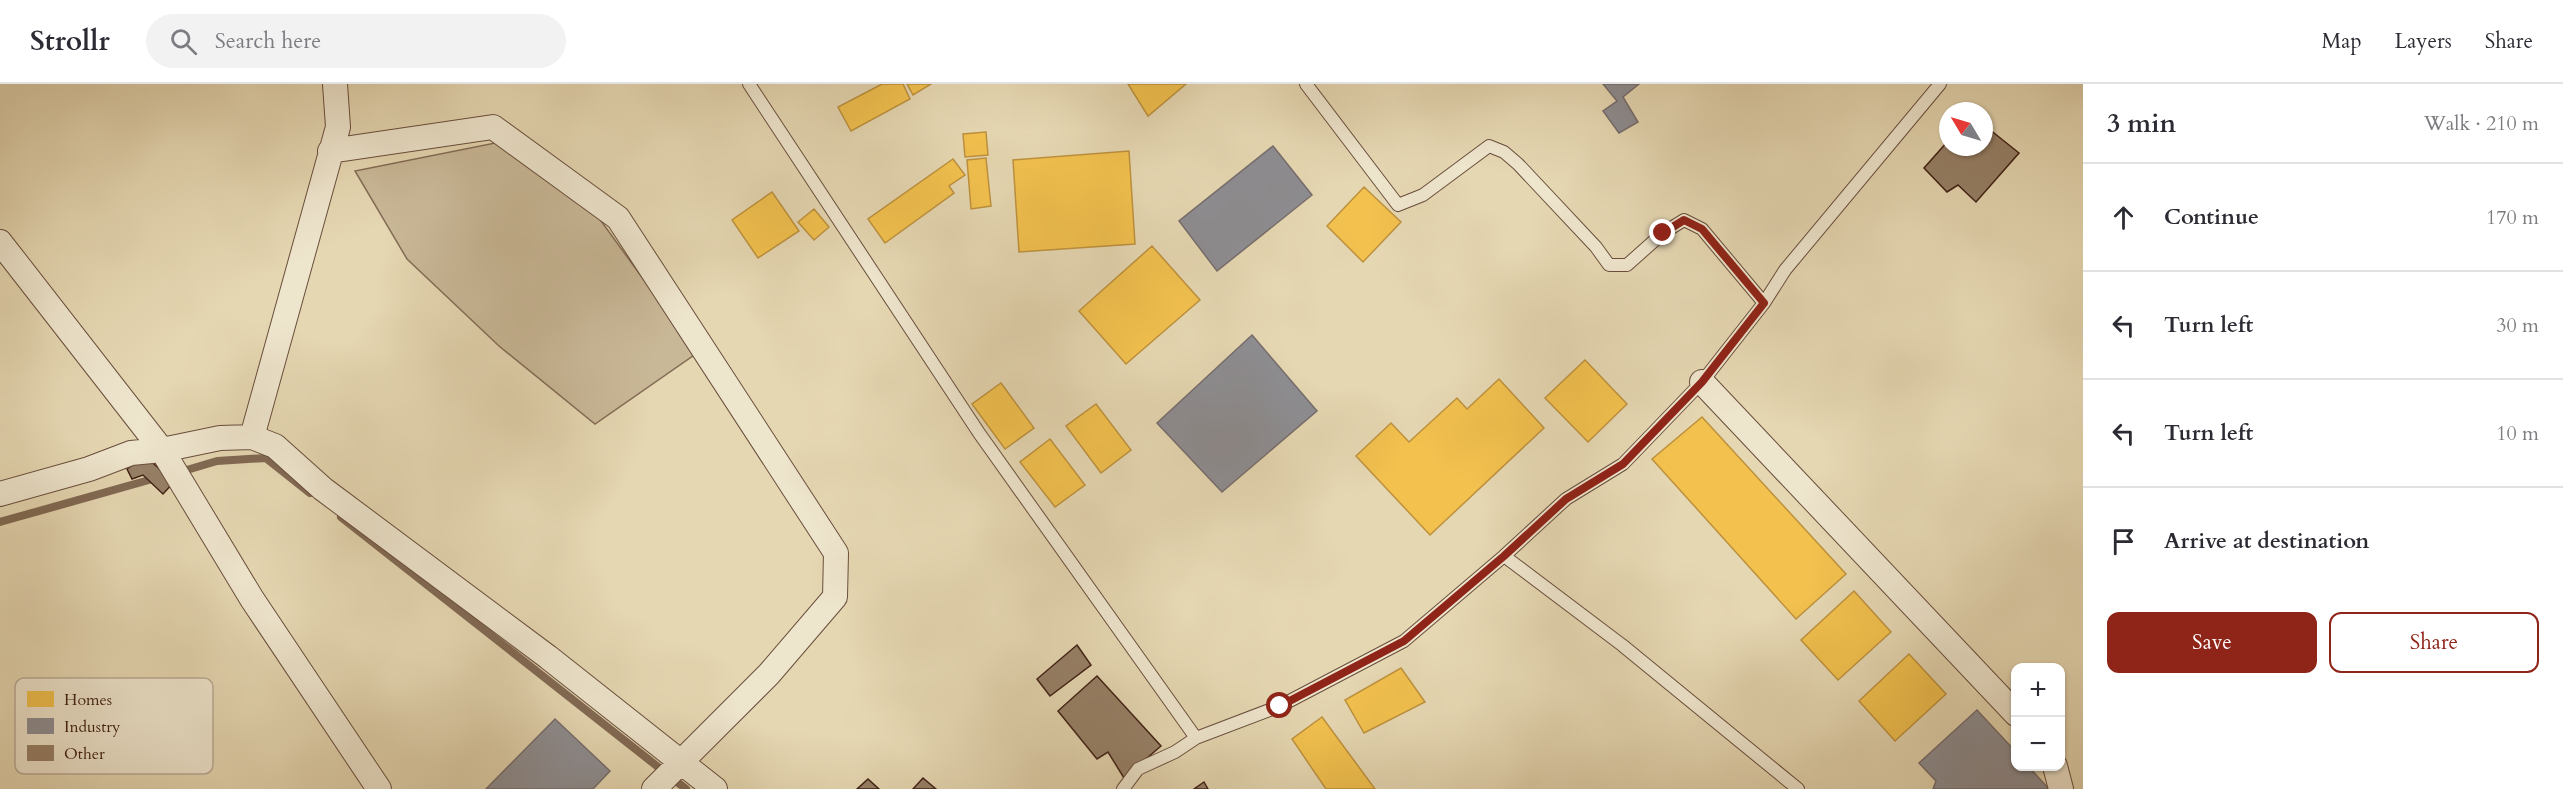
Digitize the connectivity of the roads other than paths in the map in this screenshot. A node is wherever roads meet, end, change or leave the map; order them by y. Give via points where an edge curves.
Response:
1 (335, 84) edge
2 (749, 84) edge
3 (1306, 84) edge
4 (1940, 84) edge
5 (330, 151) junction
6 (0, 242) edge
7 (1764, 303) junction
8 (1702, 382) junction
9 (252, 437) junction
10 (162, 450) junction
11 (0, 494) edge
12 (1504, 556) junction
13 (2011, 709) edge
14 (1196, 738) junction
15 (2056, 771) edge
16 (668, 778) edge
17 (379, 789) edge
18 (715, 789) edge
19 (1123, 789) edge
20 (1798, 789) edge
21 (2061, 789) edge

1 - 5 street via 338,127
2 - 14 lane via 979,433
3 - 7 lane via 1398,205 1423,195 1489,146 1518,164 1610,265 1627,265 1684,220 1702,229
4 - 7 lane via 1785,270
5 - 9 street
5 - 16 street via 493,127 618,219 836,553 835,597 769,674
6 - 10 street
7 - 8 lane
8 - 12 lane via 1623,464 1566,499
8 - 13 street
9 - 10 street via 220,438
9 - 16 street via 275,446 323,489 548,657
10 - 11 street via 131,453
10 - 17 street via 252,599
12 - 14 lane via 1404,641 1280,706
12 - 20 lane via 1622,645
14 - 19 lane via 1138,770
15 - 21 street
16 - 18 street

